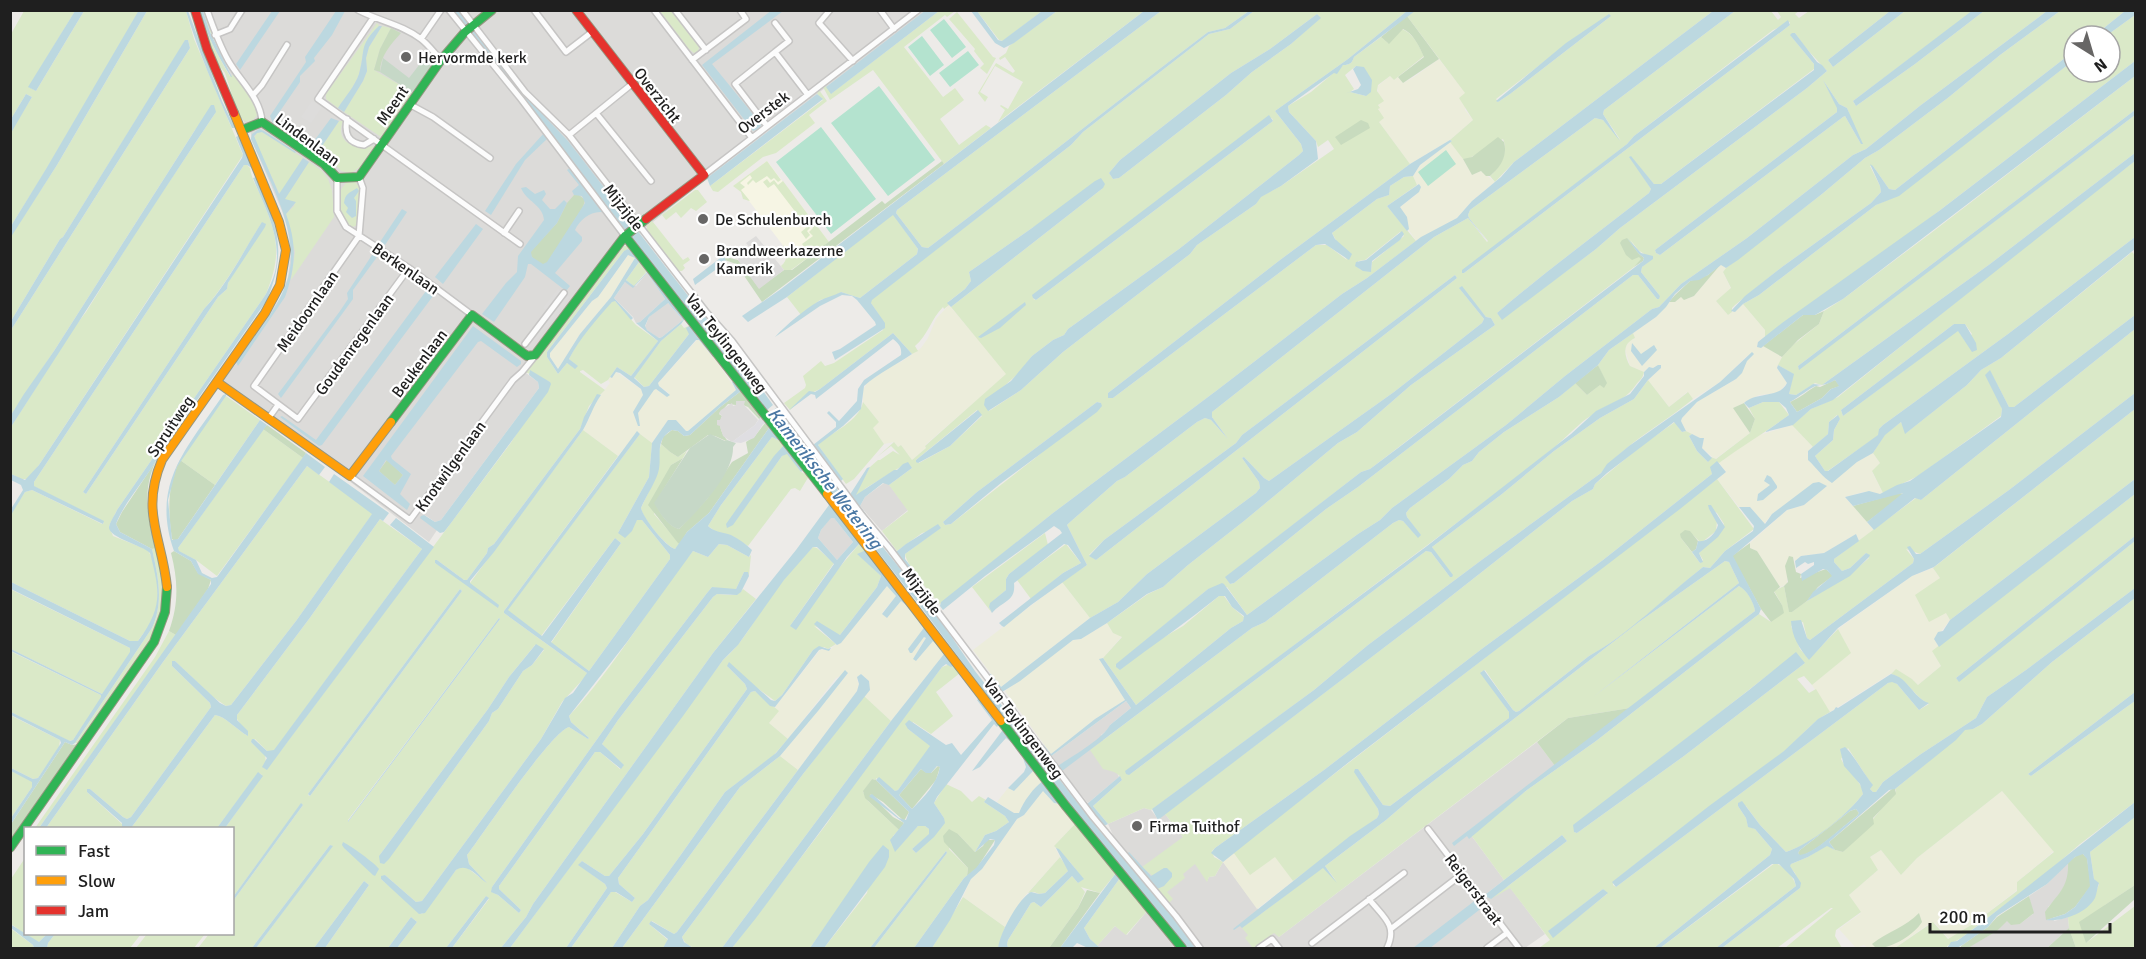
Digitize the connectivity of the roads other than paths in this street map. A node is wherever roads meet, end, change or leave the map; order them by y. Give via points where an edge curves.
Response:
1 (195, 10) edge
2 (207, 10) edge
3 (242, 10) edge
4 (358, 10) edge
5 (441, 10) edge
6 (449, 10) edge
7 (462, 10) edge
8 (492, 10) edge
9 (534, 10) edge
10 (576, 10) edge
11 (654, 10) edge
12 (675, 10) edge
13 (740, 10) edge
14 (830, 10) edge
15 (880, 10) edge
16 (918, 10) edge
17 (373, 18) junction
18 (775, 22) dead end
19 (469, 28) junction
20 (894, 30) junction
21 (592, 32) junction
22 (215, 35) junction
23 (421, 39) junction
24 (286, 45) dead end
25 (706, 50) junction
26 (776, 52) junction
27 (441, 60) junction
28 (692, 60) junction
29 (853, 61) junction
30 (632, 84) junction
31 (253, 95) junction
32 (808, 95) junction
33 (409, 104) junction
34 (596, 113) junction
35 (347, 119) junction
36 (262, 122) junction
37 (767, 126) junction
38 (242, 130) junction
39 (568, 135) junction
40 (752, 138) junction
41 (374, 139) junction
42 (381, 145) junction
43 (490, 158) dead end
44 (704, 175) junction
45 (359, 177) junction
46 (337, 178) junction
47 (651, 181) dead end
48 (519, 212) dead end
49 (638, 226) junction
50 (504, 233) junction
51 (359, 236) junction
52 (626, 236) junction
53 (520, 244) dead end
54 (409, 268) junction
55 (564, 293) dead end
56 (548, 313) junction
57 (472, 315) junction
58 (561, 322) junction
59 (525, 344) dead end
60 (535, 355) junction
61 (217, 382) junction
62 (278, 405) junction
63 (268, 419) junction
64 (350, 476) junction
65 (25, 827) edge
66 (24, 828) edge
67 (1428, 829) dead end
68 (10, 848) edge
69 (1404, 873) dead end
70 (1462, 874) junction
71 (1370, 899) junction
72 (1392, 928) junction
73 (1507, 933) junction
74 (1312, 943) dead end
75 (1182, 948) edge
76 (1200, 948) edge
77 (1259, 948) edge
78 (1279, 948) edge
79 (1387, 948) edge
80 (1487, 948) edge
81 (1519, 948) edge

1 - 38 street, Spruitweg via 207,49
2 - 22 street, Lindenlaan
3 - 22 street via 230,28
4 - 17 street
5 - 23 street
6 - 19 street, Van Teylingenweg
7 - 19 street, Mijzijde
8 - 19 street, Meent
9 - 21 street via 566,52
10 - 21 street, Overzicht
11 - 28 street
12 - 25 street
13 - 25 street via 746,19
14 - 29 street via 819,23
15 - 20 street
16 - 20 street, Overstek
17 - 23 street
17 - 35 street via 318,99
18 - 26 street via 789,41
19 - 27 street, Meent
19 - 39 street, Mijzijde
19 - 52 street, Van Teylingenweg
20 - 29 street, Overstek
21 - 30 street, Overzicht
22 - 31 street, Lindenlaan
23 - 27 street
24 - 31 street
25 - 28 street
26 - 32 street
26 - 37 street via 735,84
27 - 33 street, Meent
28 - 40 street
29 - 32 street, Overstek
30 - 34 street
30 - 44 street, Overzicht
31 - 36 street, Lindenlaan via 262,111
32 - 37 street, Overstek
33 - 42 street, Meent
33 - 43 street
34 - 39 street
34 - 47 street
35 - 41 street
35 - 41 street via 345,130 353,142 364,145
36 - 38 street, Lindenlaan
36 - 46 street, Lindenlaan via 324,164
37 - 40 street, Overstek
38 - 61 street, Spruitweg via 279,222 286,250 280,285
39 - 49 street, Mijzijde
40 - 44 street, Overstek
41 - 42 street
42 - 45 street, Meent
42 - 50 street
44 - 49 street, Overstek
45 - 46 street, Lindenlaan
45 - 51 street, Berkenlaan via 363,188
46 - 51 street, Lindenlaan via 338,216
48 - 50 street
49 - 52 street, Overstek
49 - 76 street, Mijzijde via 732,340 1093,817
50 - 53 street
51 - 54 street, Berkenlaan
51 - 62 street, Meidoornlaan via 254,386
52 - 58 street
52 - 75 street, Van Teylingenweg via 1065,805
54 - 57 street, Berkenlaan
54 - 62 street, Goudenregenlaan via 298,419
55 - 56 street
56 - 58 street
56 - 59 street
57 - 60 street via 527,356
57 - 64 street, Beukenlaan
58 - 60 street
60 - 64 street, Knotwilgenlaan via 410,520
61 - 63 street
61 - 65 street, Spruitweg via 162,460 154,480 152,517 167,592 154,642
62 - 63 street
63 - 64 street
66 - 68 street, Spruitweg
67 - 70 street, Reigerstraat
69 - 71 street
70 - 72 street
70 - 73 street, Reigerstraat
71 - 72 street
71 - 74 street
72 - 79 street
73 - 80 street
73 - 81 street, Reigerstraat
77 - 78 street via 1272,939

